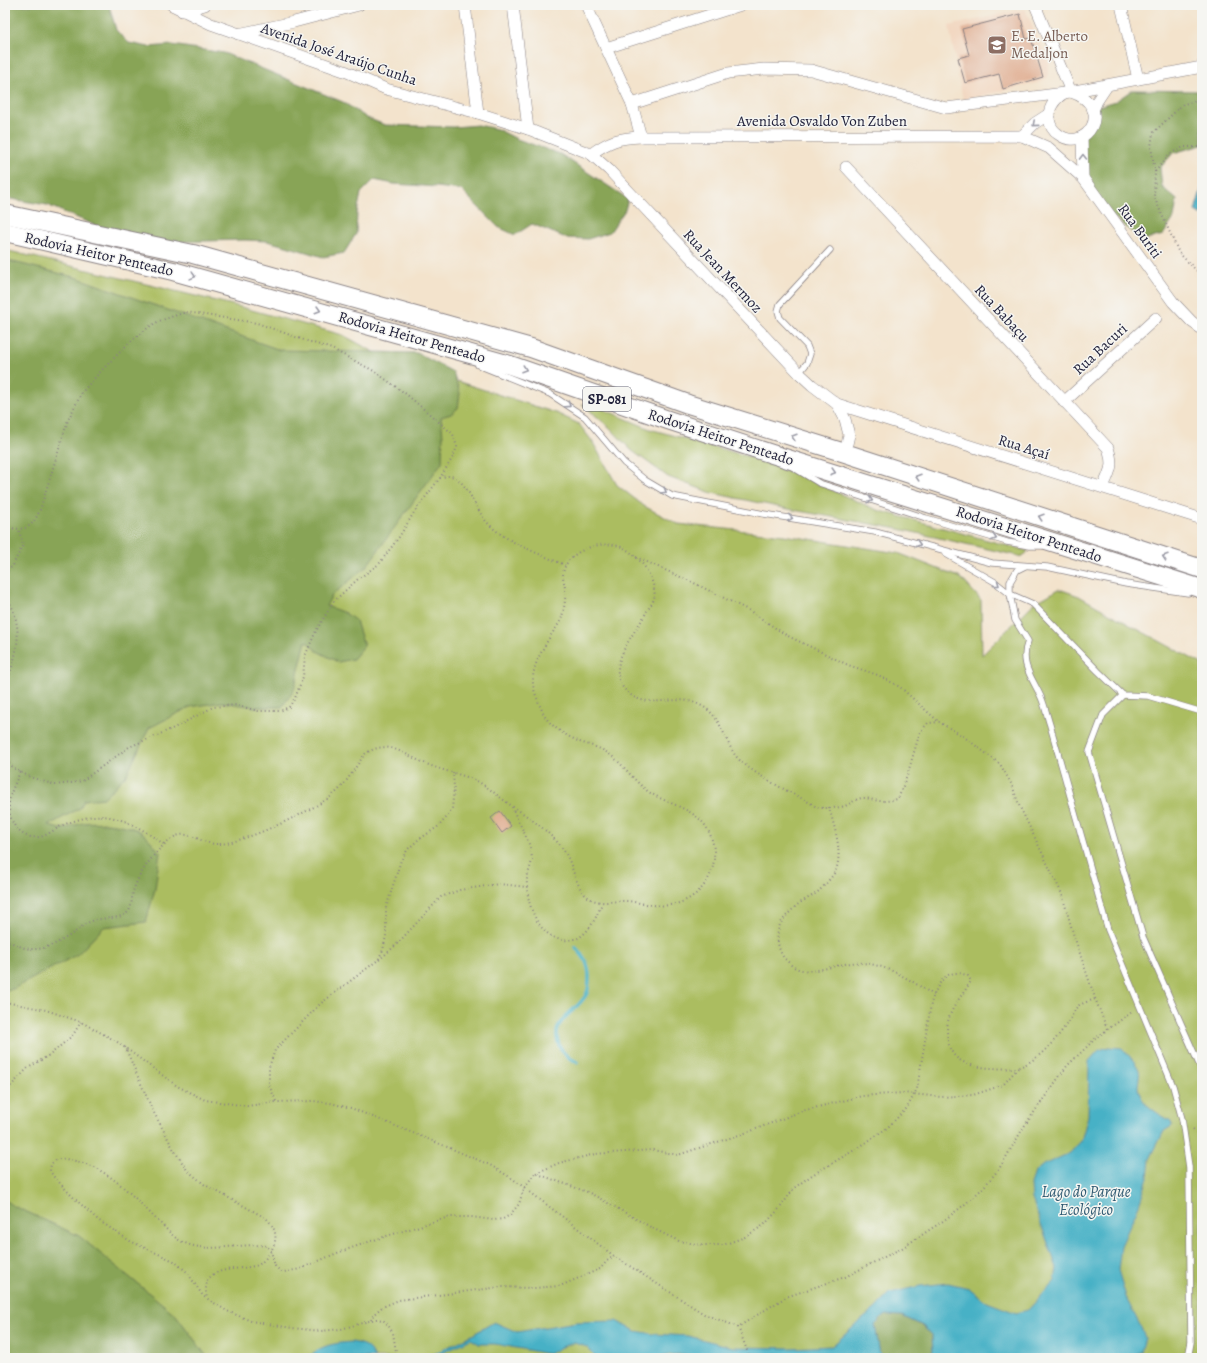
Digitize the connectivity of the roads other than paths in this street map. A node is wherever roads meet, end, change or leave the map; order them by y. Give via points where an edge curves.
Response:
1 (172, 5) edge
2 (206, 5) edge
3 (359, 5) edge
4 (465, 5) edge
5 (513, 5) edge
6 (586, 5) edge
7 (742, 5) edge
8 (1035, 5) edge
9 (1121, 5) edge
10 (182, 11) junction
11 (238, 34) junction
12 (606, 48) junction
13 (1202, 67) edge
14 (1138, 79) junction
15 (1107, 86) junction
16 (1068, 93) junction
17 (632, 104) junction
18 (1093, 110) junction
19 (478, 113) junction
20 (1049, 114) junction
21 (528, 129) junction
22 (641, 136) junction
23 (1022, 136) junction
24 (1060, 136) junction
25 (1082, 137) junction
26 (590, 154) junction
27 (1061, 158) junction
28 (846, 167) dead end
29 (1083, 178) junction
30 (5, 214) edge
31 (5, 232) edge
32 (830, 250) dead end
33 (1156, 318) dead end
34 (1202, 329) edge
35 (404, 334) junction
36 (462, 358) dead end
37 (470, 361) dead end
38 (799, 373) junction
39 (1064, 402) junction
40 (837, 404) junction
41 (845, 453) junction
42 (1103, 487) junction
43 (1202, 519) edge
44 (940, 550) junction
45 (1025, 566) junction
46 (1202, 569) edge
47 (1202, 589) edge
48 (1010, 594) junction
49 (1202, 595) edge
50 (1124, 694) junction
51 (1202, 712) edge
52 (1202, 1071) edge
53 (1188, 1358) edge

1 - 10 street, Avenida José Araújo Cunha
2 - 10 street
3 - 11 street
4 - 19 street
5 - 21 street
6 - 12 street
7 - 12 street
8 - 16 street
9 - 14 street
10 - 11 street, Avenida José Araújo Cunha
11 - 19 street, Avenida José Araújo Cunha via 347,72 386,90
12 - 17 street
13 - 14 street
14 - 15 street
15 - 16 street
15 - 18 street
16 - 17 street via 946,108 811,70 764,69 728,73
16 - 18 street via 1084,98
16 - 20 street via 1058,97
17 - 22 street
18 - 25 street via 1093,126
19 - 21 street, Avenida José Araújo Cunha
20 -> 23 street via 1035,122
20 - 24 street via 1051,127
21 - 26 street, Avenida José Araújo Cunha
22 - 23 street, Avenida Osvaldo Von Zuben
22 - 26 street, Avenida Osvaldo Von Zuben via 605,144
23 - 27 street, Rua Buriti via 1049,148
24 - 25 street via 1071,139
24 - 27 street via 1057,144
29 -> 25 street
26 - 38 street, Rua Jean Mermoz via 609,170
27 - 29 street, Rua Buriti
28 - 39 street, Rua Babaçu
29 - 34 street, Rua Buriti via 1173,302
41 -> 30 main road, Rodovia Heitor Penteado / SP-081 via 688,404 523,346 193,254
31 -> 35 main road, Rodovia Heitor Penteado / SP-081 via 173,271
32 - 38 lane via 780,304 778,311 780,318 807,346 810,354
33 - 39 street, Rua Bacuri
35 - 36 lane
35 -> 47 main road, Rodovia Heitor Penteado / SP-081 via 510,365 772,454
37 -> 44 lane via 550,394 585,417 624,463 645,480 672,496 875,532
38 - 40 street, Rua Jean Mermoz
39 - 42 street, Rua Babaçu via 1108,448 1112,460
40 - 41 street via 849,435
40 - 42 street, Rua Açaí
46 -> 41 main road, Rodovia Heitor Penteado / SP-081
42 - 43 street, Rua Açaí
44 - 45 lane via 992,563
44 -> 48 lane via 995,582
45 - 48 lane via 1017,570 1010,582
45 - 49 lane via 1047,567 1126,584
48 - 50 lane via 1032,604 1098,672
48 - 53 lane via 1015,620 1028,641 1025,661 1050,725 1108,930 1172,1086 1182,1119 1189,1167 1191,1342
50 - 51 lane via 1148,696
50 - 52 lane via 1103,715 1089,752 1143,936

